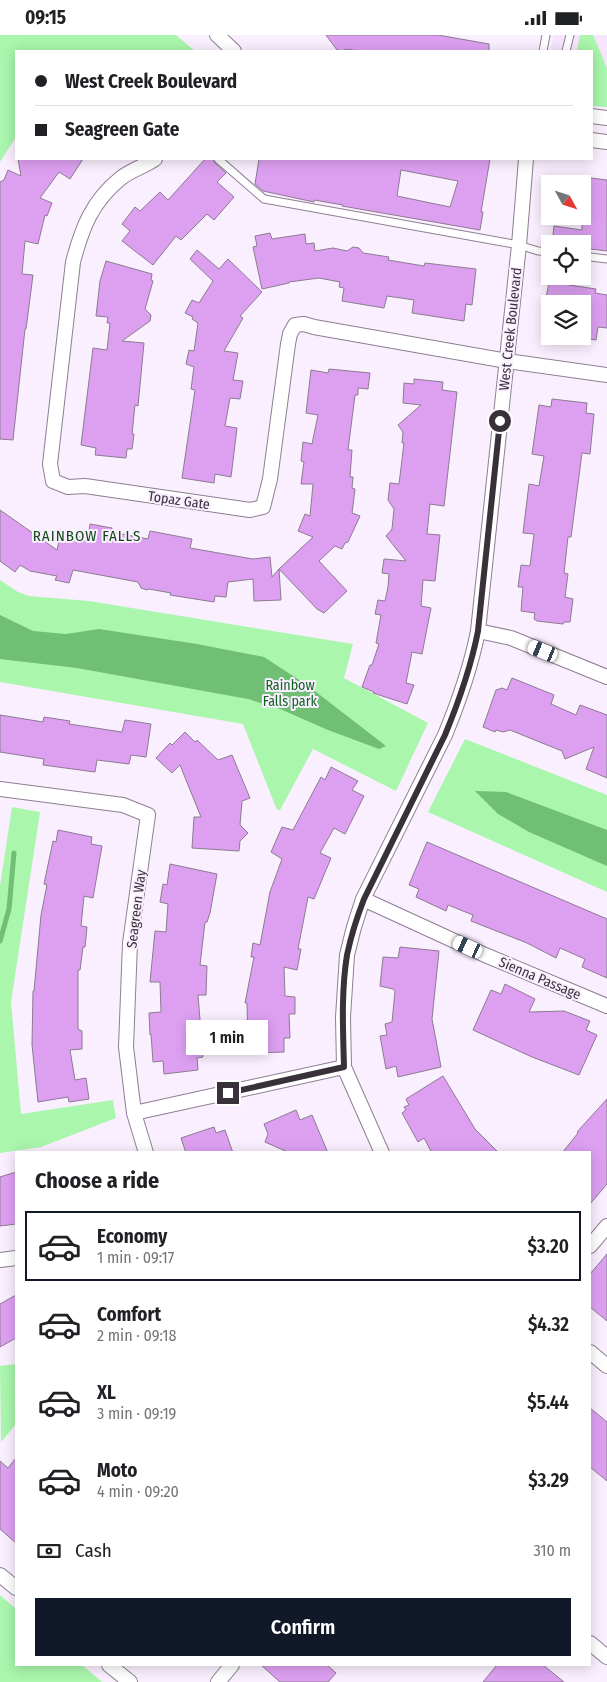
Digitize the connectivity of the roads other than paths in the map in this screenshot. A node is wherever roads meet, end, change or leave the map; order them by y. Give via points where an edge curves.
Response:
1 (217, 35) edge
2 (546, 35) edge
3 (570, 35) edge
4 (233, 50) edge
5 (543, 50) edge
6 (566, 50) edge
7 (593, 116) edge
8 (607, 118) edge
9 (593, 140) edge
10 (607, 142) edge
11 (153, 160) edge
12 (219, 160) edge
13 (526, 160) edge
14 (519, 245) junction
15 (541, 251) edge
16 (591, 257) edge
17 (607, 259) edge
18 (507, 361) junction
19 (607, 375) edge
20 (478, 631) junction
21 (607, 677) edge
22 (0, 789) edge
23 (364, 899) junction
24 (607, 1006) edge
25 (344, 1067) junction
26 (134, 1113) junction
27 (145, 1151) edge
28 (381, 1151) edge
29 (607, 1226) edge
30 (591, 1245) edge
31 (15, 1258) edge
32 (0, 1260) edge
33 (591, 1353) edge
34 (607, 1366) edge
35 (0, 1575) edge
36 (15, 1587) edge
37 (591, 1644) edge
38 (607, 1657) edge
39 (110, 1666) edge
40 (231, 1666) edge
41 (130, 1682) edge
42 (218, 1682) edge

1 - 4 street
2 - 5 lane
3 - 6 lane
7 - 8 street
9 - 10 street
11 - 18 street, Topaz Gate via 122,177 104,195 88,216 80,237 73,262 50,464 53,481 68,487 250,510 263,507 270,479 288,344 295,325
12 - 14 lane via 264,199
13 - 14 street, West Creek Boulevard
14 - 15 lane
14 - 18 street, West Creek Boulevard
16 - 17 lane
18 - 19 street
18 - 20 street, West Creek Boulevard
20 - 21 street via 510,638
20 - 23 street, West Creek Boulevard via 445,735
22 - 26 street, Seagreen Way via 122,805 148,815 130,943 126,1047
23 - 24 street, Sienna Passage
23 - 25 street, West Creek Boulevard via 347,955
25 - 26 street
25 - 28 street, West Creek Boulevard
26 - 27 street, Seagreen Way
29 - 30 street
31 - 32 street
33 - 34 street
35 - 36 street
37 - 38 street
39 - 41 street
40 - 42 street

